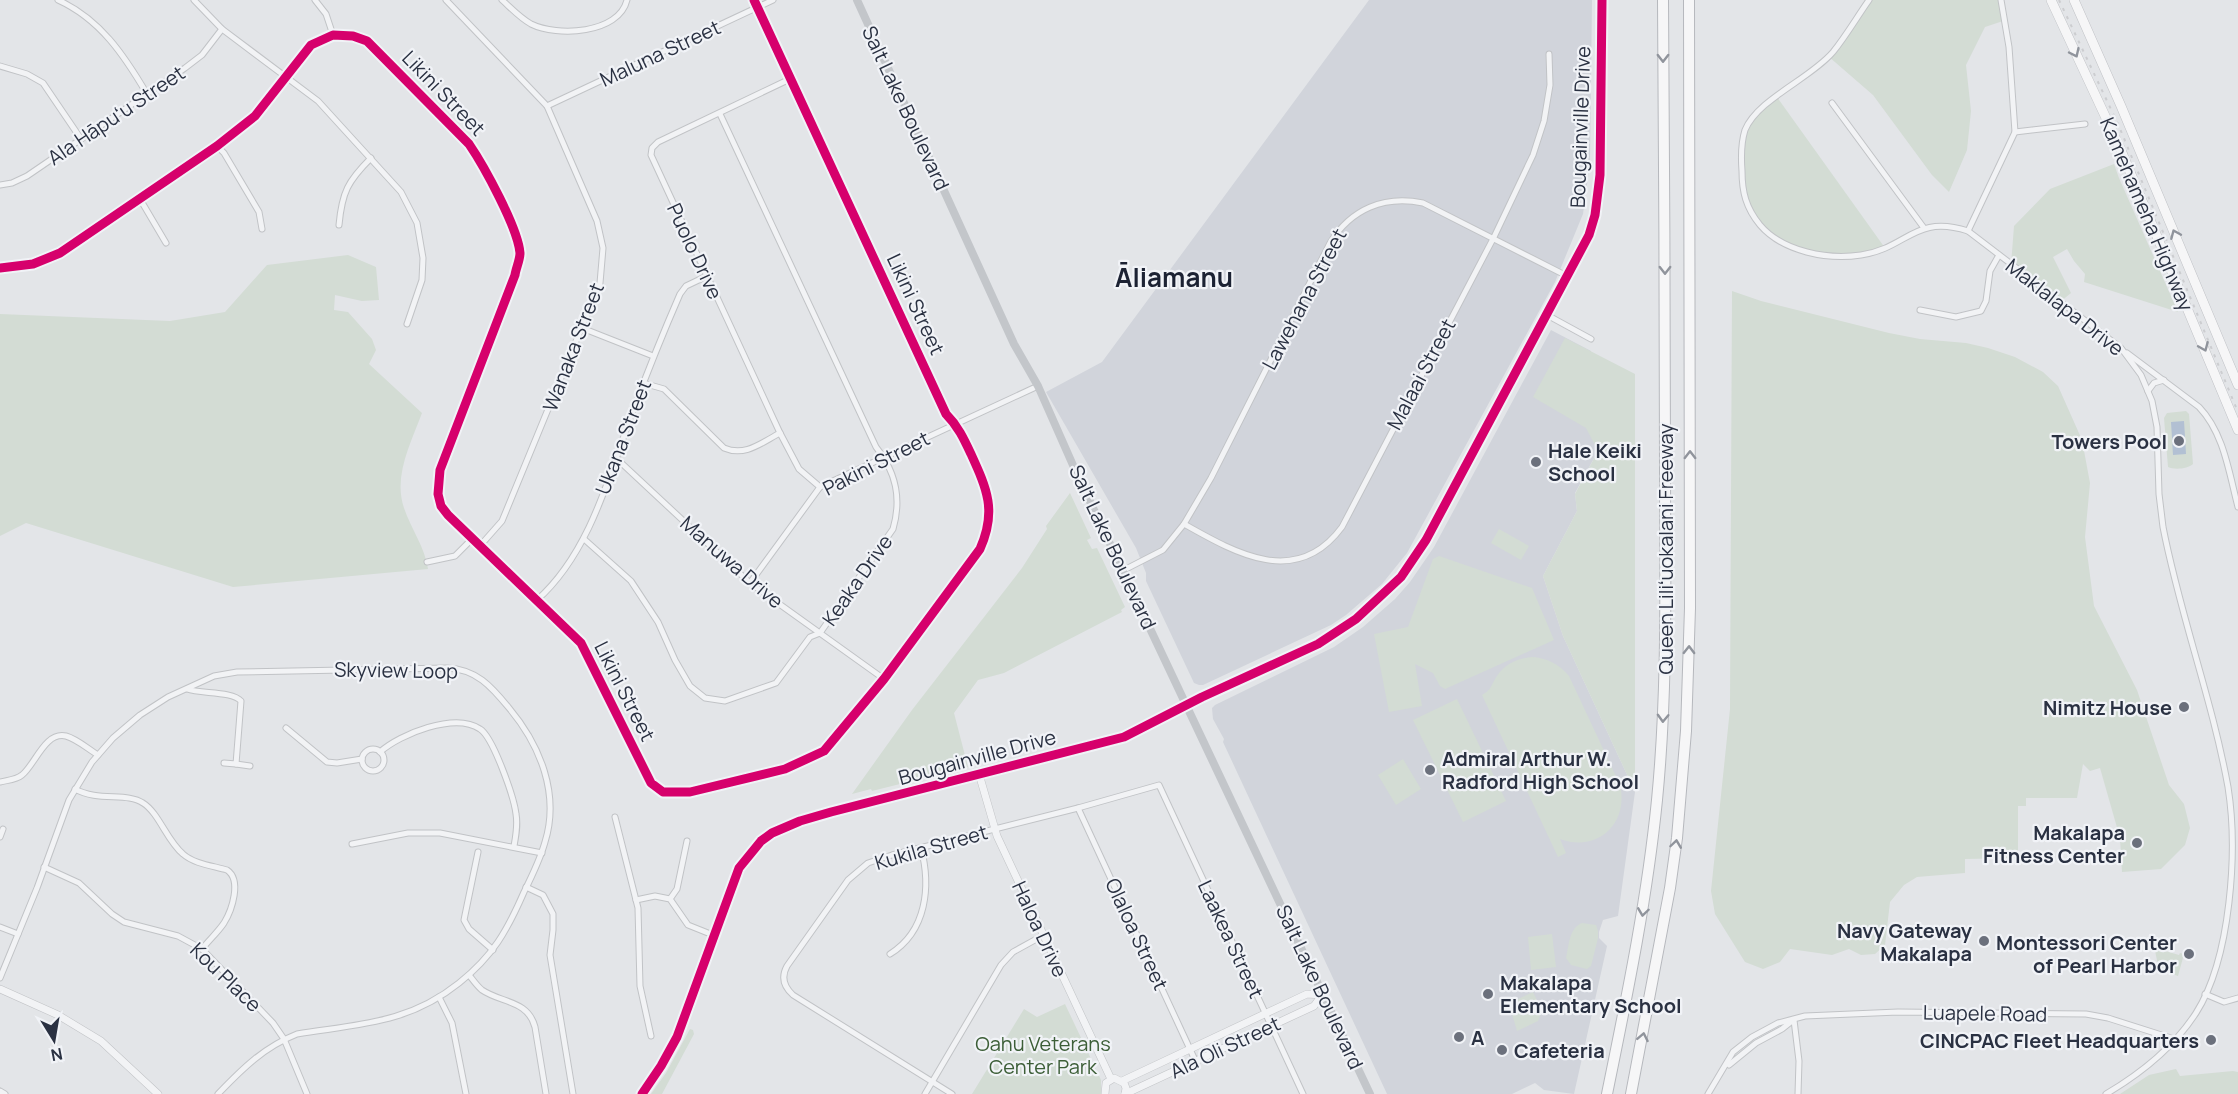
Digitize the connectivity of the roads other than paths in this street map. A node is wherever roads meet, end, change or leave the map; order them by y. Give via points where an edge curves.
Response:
1 (58, 0) edge
2 (194, 0) edge
3 (315, 0) edge
4 (446, 0) edge
5 (502, 0) edge
6 (627, 0) edge
7 (754, 0) edge
8 (773, 0) edge
9 (857, 0) edge
10 (1602, 0) edge
11 (1663, 0) edge
12 (1689, 0) edge
13 (1869, 0) edge
14 (2001, 0) edge
15 (2051, 0) edge
16 (2074, 0) edge
17 (758, 7) junction
18 (222, 29) junction
19 (333, 35) junction
20 (1549, 54) dead end
21 (0, 66) edge
22 (287, 76) junction
23 (792, 78) junction
24 (147, 94) junction
25 (1832, 103) dead end
26 (547, 106) junction
27 (720, 114) junction
28 (2085, 124) dead end
29 (2015, 132) junction
30 (81, 139) junction
31 (217, 146) junction
32 (370, 158) junction
33 (0, 185) edge
34 (140, 199) junction
35 (339, 225) dead end
36 (1924, 228) junction
37 (262, 230) dead end
38 (1968, 231) junction
39 (1494, 237) junction
40 (166, 243) dead end
41 (1999, 255) junction
42 (0, 268) edge
43 (707, 276) junction
44 (1567, 276) junction
45 (1920, 310) dead end
46 (1547, 315) junction
47 (407, 324) dead end
48 (582, 328) junction
49 (1591, 339) dead end
50 (2121, 348) junction
51 (654, 356) junction
52 (2164, 380) junction
53 (643, 383) junction
54 (2238, 385) edge
55 (1038, 386) junction
56 (2148, 391) junction
57 (956, 423) junction
58 (2238, 430) edge
59 (780, 433) junction
60 (616, 458) junction
61 (885, 458) junction
62 (820, 487) junction
63 (2238, 507) edge
64 (1184, 524) junction
65 (584, 539) junction
66 (471, 540) junction
67 (479, 547) junction
68 (427, 562) dead end
69 (1124, 570) junction
70 (750, 583) junction
71 (537, 600) junction
72 (820, 633) junction
73 (884, 679) junction
74 (187, 689) junction
75 (1186, 705) junction
76 (286, 728) dead end
77 (380, 752) junction
78 (98, 755) junction
79 (362, 759) junction
80 (224, 763) dead end
81 (236, 764) junction
82 (250, 766) dead end
83 (980, 774) junction
84 (0, 782) edge
85 (1159, 785) joint
86 (75, 789) junction
87 (1078, 808) junction
88 (615, 817) dead end
89 (994, 828) junction
90 (3, 829) dead end
91 (0, 837) edge
92 (687, 841) dead end
93 (352, 844) dead end
94 (514, 846) junction
95 (921, 848) junction
96 (478, 852) dead end
97 (542, 854) junction
98 (44, 867) junction
99 (526, 887) junction
100 (670, 899) junction
101 (636, 900) junction
102 (0, 927) edge
103 (18, 934) junction
104 (713, 935) junction
105 (1042, 936) junction
106 (201, 949) junction
107 (493, 950) junction
108 (890, 954) dead end
109 (469, 975) junction
110 (0, 978) edge
111 (0, 988) edge
112 (2205, 994) junction
113 (1323, 995) junction
114 (439, 997) junction
115 (2238, 998) edge
116 (1265, 1013) junction
117 (1794, 1020) junction
118 (1272, 1026) junction
119 (651, 1036) dead end
120 (284, 1039) junction
121 (2174, 1039) junction
122 (1190, 1048) junction
123 (1195, 1060) junction
124 (1111, 1079) junction
125 (1122, 1081) junction
126 (933, 1082) junction
127 (0, 1091) edge
128 (5, 1094) edge
129 (158, 1094) edge
130 (218, 1094) edge
131 (307, 1094) edge
132 (466, 1094) edge
133 (546, 1094) edge
134 (573, 1094) edge
135 (642, 1094) edge
136 (925, 1094) edge
137 (952, 1094) edge
138 (1105, 1094) edge
139 (1125, 1094) edge
140 (1302, 1094) edge
141 (1370, 1094) edge
142 (1607, 1094) edge
143 (1631, 1094) edge
144 (1708, 1094) edge
145 (1798, 1094) edge
146 (2106, 1094) edge

1 - 24 street via 107,35
2 - 18 street
3 - 19 street via 326,14
4 - 26 street, Wanaka Street
5 - 6 street via 530,23 569,32 611,21
7 - 17 street, Likini Street
8 - 17 street, Maluna Street
9 - 55 main road, Salt Lake Boulevard via 1014,344
10 - 44 street, Bougainville Drive via 1598,195 1592,225
11 -> 142 highway, Queen Liliʻuokalani Freeway via 1663,723 1643,914
143 -> 12 highway, Queen Liliʻuokalani Freeway via 1668,899 1686,731 1690,608
13 - 36 street, Maklalapa Drive via 1833,52 1752,117 1742,146 1744,197 1763,228 1775,238 1808,252 1862,255
14 - 29 street
15 -> 58 main road, Kamehameha Highway via 2120,148
54 -> 16 main road, Kamehameha Highway
17 - 23 street, Likini Street
17 - 26 street, Maluna Street
18 - 22 street
18 - 24 street, Ala Hāpuʻu Street via 202,55
19 - 22 street via 311,45
19 - 66 street, Likini Street via 354,36 373,45 470,144 518,238 520,255 514,275 438,476 441,506
20 - 39 street, Malaai Street via 1550,85 1544,121 1533,155
21 - 30 street via 43,83
22 - 31 street via 255,116
22 - 32 street via 318,101
23 - 27 street, Puolo Drive
23 - 57 street, Likini Street via 946,414
24 - 30 street, Ala Hāpuʻu Street
25 - 36 street
26 - 48 street, Wanaka Street via 597,220 603,248 600,283
27 - 43 street, Puolo Drive via 658,142 651,155
27 - 61 street, Keaka Drive via 876,447
28 - 29 street
29 - 38 street
30 - 33 street, Ala Hāpuʻu Street via 27,176
31 - 34 street
31 - 37 street via 258,212
32 - 35 street via 346,186
32 - 47 street via 401,192 420,231 422,280
34 - 40 street
34 - 42 street via 55,255 33,264
36 - 38 street, Maklalapa Drive via 1946,225
38 - 41 street, Maklalapa Drive
39 - 44 street, Lawehana Street
39 - 64 street, Lawehana Street via 1411,201 1386,201 1344,224 1330,243
39 - 64 street, Malaai Street via 1342,526 1327,543 1300,559 1262,560
41 - 45 street via 1990,271 1981,311 1956,317
41 - 50 street, Maklalapa Drive
43 - 51 street, Ukana Street via 686,286 680,294
43 - 59 street, Puolo Drive
44 - 46 street, Bougainville Drive
46 - 49 street
46 - 75 street, Bougainville Drive via 1426,540 1395,584 1349,624 1318,644
48 - 51 street
48 - 67 street, Wanaka Street via 502,521
50 - 52 street
50 - 56 street, Maklalapa Drive
51 - 53 street, Ukana Street
52 - 56 street via 2154,383
52 - 63 street via 2213,423
53 - 59 street via 663,389 734,452 747,451
53 - 60 street, Ukana Street
55 - 57 street, Pakini Street
55 - 69 main road, Salt Lake Boulevard
56 - 112 street, Maklalapa Drive via 2157,426 2159,494 2166,543 2222,760 2231,815 2232,861 2226,925
57 - 61 street, Pakini Street
57 - 73 street, Likini Street via 986,489 988,526 980,549
59 - 62 street, Puolo Drive via 800,469
60 - 65 street, Ukana Street
60 - 70 street, Manuwa Drive
61 - 62 street, Pakini Street
61 - 72 street, Keaka Drive via 898,494 893,529
62 - 70 street, Pakini Street
64 - 69 street, Lawehana Street via 1163,550
65 - 71 street, Ukana Street via 563,573
65 - 72 street, Keaka Drive via 631,581 658,622 690,686 705,698 724,701 776,683 810,638
66 - 67 street, Likini Street
66 - 68 street via 455,556
67 - 71 street, Likini Street
69 - 75 main road, Salt Lake Boulevard
70 - 72 street, Manuwa Drive
71 - 73 street, Likini Street via 581,643 651,783 663,792 690,792 785,769 824,751
72 - 73 street, Manuwa Drive
74 - 78 street, Skyview Loop via 140,715
74 - 81 street via 240,699
74 - 97 street, Skyview Loop via 214,676 261,670 447,668 473,674 492,687 513,713 542,764 549,789 550,815
75 - 83 street, Bougainville Drive via 1124,737
75 - 113 main road, Salt Lake Boulevard
76 - 79 street via 327,762
77 - 79 street via 370,749
77 - 79 street via 384,762 378,770 366,769
77 - 94 street via 391,743 429,727 467,724 480,729 490,740 514,803
78 - 84 street via 69,737 57,736 24,773
78 - 86 street, Skyview Loop
80 - 81 street
81 - 82 street
83 - 89 street, Haloa Drive
83 - 104 street, Bougainville Drive via 783,826 761,841 739,867
85 - 87 street, Kukila Street
85 - 116 street, Laakea Street
86 - 98 street, Skyview Loop via 61,816
86 - 106 street via 93,796 141,801 184,856 232,874 235,884 228,914
87 - 89 street, Kukila Street
87 - 122 street, Olaloa Street
88 - 101 street
89 - 95 street, Kukila Street
89 - 105 street, Haloa Drive
90 - 91 street
92 - 100 street via 677,890
93 - 94 street via 424,832 457,834
94 - 97 street
95 - 108 street via 927,881 922,911 906,941
95 - 126 street, Kukila Street via 868,863 857,871 783,975 793,995
96 - 107 street via 464,920
97 - 99 street, Skyview Loop
98 - 103 street, Skyview Loop
98 - 106 street, Kou Place via 79,883 124,922 178,936
99 - 107 street, Skyview Loop via 506,932
99 - 134 street via 543,895 553,914 550,955
100 - 101 street via 655,896
100 - 104 street via 690,926
101 - 119 street via 640,986
102 - 103 street
103 - 110 street, Skyview Loop
104 - 135 street, Bougainville Drive via 677,1036
105 - 124 street, Haloa Drive
105 - 126 street via 1013,952 1001,965
106 - 120 street, Kou Place
107 - 109 street, Skyview Loop
109 - 114 street, Skyview Loop
109 - 133 street via 484,991 519,1005 532,1017
111 - 129 street via 58,1015 101,1041
112 - 115 street via 2224,1002
112 - 121 street, Maklalapa Drive via 2196,1013
113 - 116 street, Ala Oli Street via 1307,994
113 - 118 street, Ala Oli Street via 1314,1006
113 - 141 main road, Salt Lake Boulevard
114 - 120 street, Skyview Loop via 395,1018
114 - 132 street via 452,1023
116 - 118 street, Laakea Street
116 - 122 street, Ala Oli Street
117 - 121 street, Luapele Road via 1805,1016 1898,1012 2086,1014
117 - 144 street, Luapele Road via 1724,1069
117 - 145 street
118 - 123 street, Ala Oli Street
118 - 140 street, Laakea Street
120 - 130 street, Skyview Loop via 252,1059
120 - 131 street, Kou Place
121 - 146 street, Maklalapa Drive via 2150,1065
122 - 123 street, Olaloa Street
122 - 125 street, Ala Oli Street
123 - 139 street, Ala Oli Street
124 - 125 street
124 - 138 street via 1104,1086
125 - 139 street
126 - 136 street
126 - 137 street, Kukila Street
127 - 128 street

